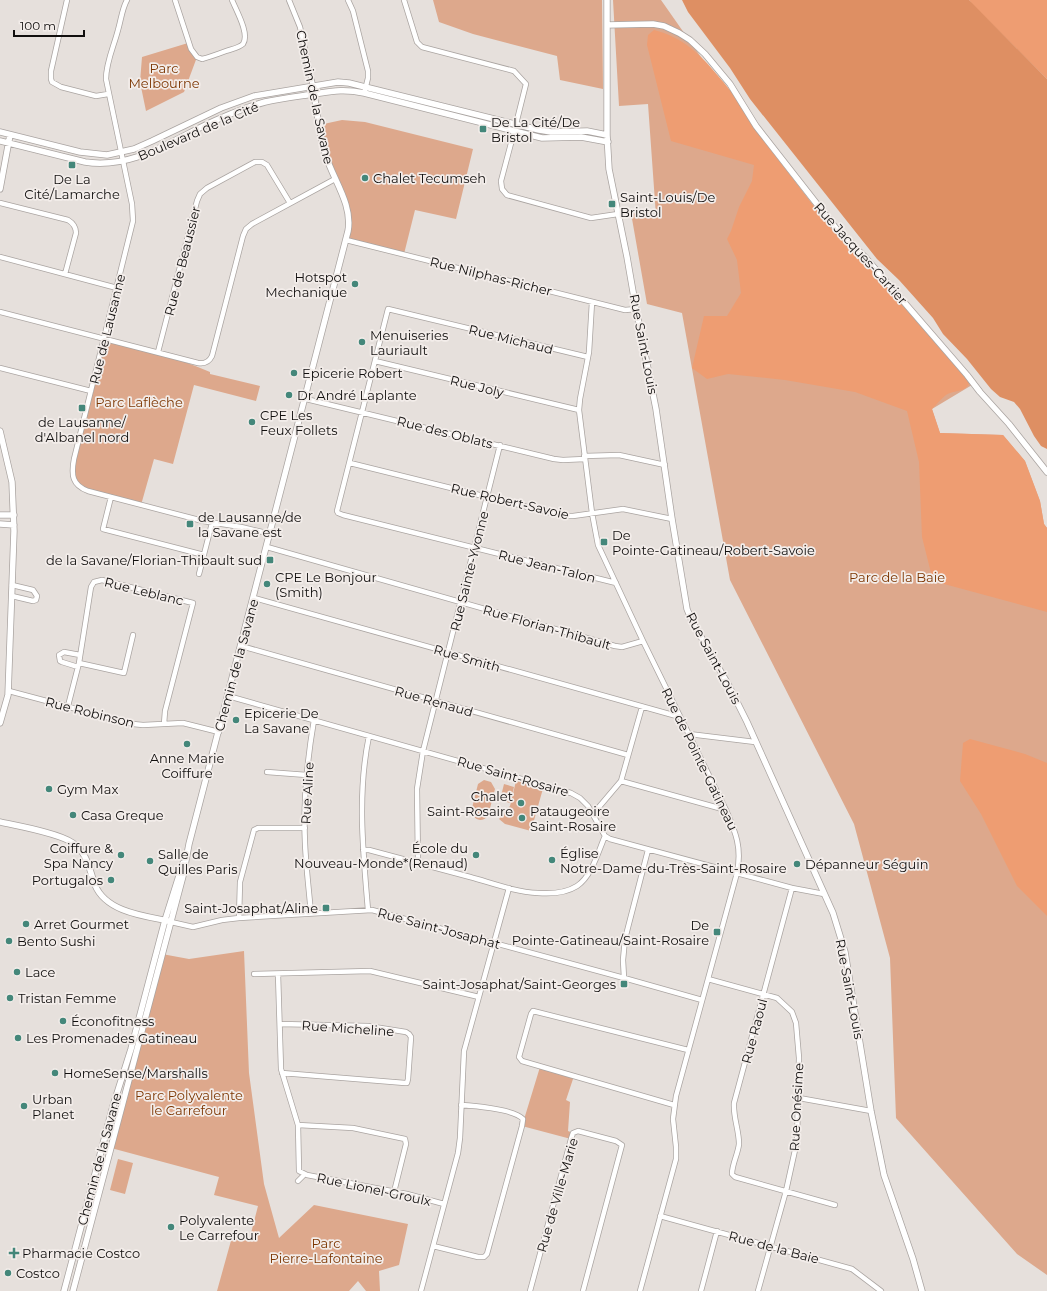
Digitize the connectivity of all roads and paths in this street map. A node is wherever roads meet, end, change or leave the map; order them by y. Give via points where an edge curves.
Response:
1 (67, 0) edge
2 (127, 0) edge
3 (175, 0) edge
4 (232, 0) edge
5 (289, 0) edge
6 (348, 0) edge
7 (404, 0) edge
8 (607, 0) edge
9 (608, 25) junction
10 (313, 86) junction
11 (365, 90) junction
12 (108, 94) junction
13 (314, 94) junction
14 (516, 124) junction
15 (0, 132) edge
16 (514, 132) junction
17 (607, 134) junction
18 (10, 135) junction
19 (0, 141) edge
20 (608, 142) junction
21 (9, 144) junction
22 (122, 152) junction
23 (124, 161) junction
24 (335, 179) junction
25 (0, 190) edge
26 (0, 203) edge
27 (290, 203) junction
28 (618, 214) junction
29 (346, 240) junction
30 (0, 258) edge
31 (65, 274) junction
32 (117, 288) junction
33 (592, 302) junction
34 (636, 309) junction
35 (0, 312) edge
36 (105, 339) junction
37 (158, 352) junction
38 (588, 358) junction
39 (375, 361) junction
40 (0, 368) edge
41 (91, 392) junction
42 (306, 399) junction
43 (579, 410) junction
44 (362, 412) junction
45 (0, 431) edge
46 (500, 445) junction
47 (585, 457) junction
48 (350, 463) junction
49 (665, 465) junction
50 (1047, 472) edge
51 (111, 497) junction
52 (487, 497) junction
53 (592, 512) junction
54 (0, 515) edge
55 (14, 516) junction
56 (672, 519) junction
57 (212, 523) junction
58 (0, 524) edge
59 (14, 524) junction
60 (271, 534) junction
61 (267, 547) junction
62 (475, 547) junction
63 (204, 555) junction
64 (199, 574) dead end
65 (616, 583) junction
66 (12, 585) junction
67 (12, 596) junction
68 (254, 598) junction
69 (461, 602) junction
70 (133, 635) dead end
71 (643, 641) junction
72 (241, 646) junction
73 (448, 653) junction
74 (80, 655) junction
75 (79, 665) junction
76 (9, 691) junction
77 (228, 696) junction
78 (436, 702) junction
79 (68, 706) junction
80 (642, 707) junction
81 (680, 718) junction
82 (314, 720) junction
83 (0, 723) edge
84 (164, 724) junction
85 (219, 732) junction
86 (689, 734) junction
87 (369, 736) junction
88 (755, 742) junction
89 (423, 751) junction
90 (628, 755) junction
91 (267, 772) dead end
92 (307, 775) junction
93 (620, 781) junction
94 (726, 810) junction
95 (593, 814) junction
96 (0, 822) edge
97 (305, 828) junction
98 (604, 836) junction
99 (363, 850) junction
100 (648, 850) junction
101 (418, 862) junction
102 (737, 873) junction
103 (509, 888) junction
104 (792, 888) junction
105 (824, 894) junction
106 (368, 910) junction
107 (311, 914) junction
108 (239, 918) junction
109 (168, 921) junction
110 (494, 942) junction
111 (254, 974) dead end
112 (278, 974) junction
113 (624, 978) junction
114 (708, 979) junction
115 (764, 994) junction
116 (479, 997) junction
117 (702, 1000) junction
118 (280, 1024) junction
119 (688, 1050) junction
120 (282, 1073) junction
121 (799, 1098) junction
122 (461, 1105) junction
123 (674, 1105) junction
124 (871, 1111) junction
125 (298, 1125) junction
126 (304, 1175) junction
127 (298, 1181) dead end
128 (786, 1191) junction
129 (394, 1192) junction
130 (444, 1204) junction
131 (836, 1205) dead end
132 (660, 1216) junction
133 (716, 1231) junction
134 (433, 1246) junction
135 (770, 1246) junction
136 (64, 1291) edge
137 (73, 1291) edge
138 (421, 1291) edge
139 (530, 1291) edge
140 (583, 1291) edge
141 (640, 1291) edge
142 (700, 1291) edge
143 (758, 1291) edge
144 (881, 1291) edge
145 (922, 1291) edge

1 - 12 street via 51,79 57,86 85,94
2 - 12 street, Rue de Lausanne via 107,71
3 - 4 street via 191,50 197,57 202,58 237,47 243,42 245,32
5 - 10 street, Chemin de la Savane via 300,27
6 - 11 street via 368,70
7 - 14 street via 417,42 422,47 514,71 520,76 526,84
8 - 9 street, Rue Saint-Louis
9 - 17 street, Rue Saint-Louis
9 - 50 street, Rue Jacques-Cartier via 664,26 690,40 705,54 730,84 756,126 838,231 865,257 1009,424
10 - 11 street, Boulevard de la Cité via 338,82
10 - 13 street, Chemin de la Savane
10 - 22 street, Boulevard de la Cité via 254,96 212,112 152,142
11 - 13 street, Boulevard de la Cité via 343,89
11 - 14 street, Boulevard de la Cité
11 - 16 street, Boulevard de la Cité
12 - 22 street, Rue de Lausanne
13 - 23 street, Boulevard de la Cité via 256,104 219,118 155,150
13 - 24 street, Chemin de la Savane via 323,147
14 - 16 street
14 - 17 street, Boulevard de la Cité via 545,131 587,131
15 - 18 street, Boulevard de la Cité
16 - 20 street, Boulevard de la Cité via 547,139 581,137
16 - 28 street via 502,181 502,189 507,195 591,218
17 - 20 street, Rue Saint-Louis
18 - 21 street
18 - 22 street, Boulevard de la Cité via 87,154 107,155
19 - 21 street, Boulevard de la Cité
20 - 28 street, Rue Saint-Louis via 609,168
21 - 23 street, Boulevard de la Cité via 90,163
21 - 25 street
22 - 23 street, Rue de Lausanne
23 - 32 street, Rue de Lausanne via 133,221
24 - 27 street
24 - 29 street, Chemin de la Savane via 350,224
26 - 31 street via 68,220 74,224 76,233
27 - 37 street via 252,224 244,232 212,356 208,361 201,364
27 - 37 street, Rue de Beaussier via 267,165 262,162 255,162 203,190 197,201
28 - 34 street, Rue Saint-Louis
29 - 33 street, Rue Nilphas-Richer
29 - 42 street, Chemin de la Savane
30 - 31 street
31 - 32 street
32 - 36 street, Rue de Lausanne
33 - 34 street, Rue Nilphas-Richer via 625,310
33 - 38 street, Rue de Pointe-Gatineau
34 - 49 street, Rue Saint-Louis
35 - 36 street
36 - 37 street
36 - 41 street, Rue de Lausanne
38 - 39 street, Rue Michaud via 388,309
38 - 43 street, Rue de Pointe-Gatineau
39 - 43 street, Rue Joly
39 - 44 street
40 - 41 street
41 - 51 street, Rue de Lausanne via 72,467 73,476 76,484 82,489
42 - 44 street, Rue des Oblats
42 - 60 street, Chemin de la Savane
43 - 47 street, Rue de Pointe-Gatineau
44 - 46 street, Rue des Oblats
44 - 48 street
45 - 55 street via 11,477
46 - 47 street, Rue des Oblats via 558,460
46 - 52 street, Rue Sainte-Yvonne
47 - 49 street, Rue des Oblats via 619,455
47 - 53 street, Rue de Pointe-Gatineau
48 - 52 street, Rue Robert-Savoie
48 - 62 street, Rue Jean-Talon via 337,508 338,513
49 - 56 street, Rue Saint-Louis
51 - 57 street, Rue de Lausanne
51 - 63 street via 103,529
52 - 53 street, Rue Robert-Savoie via 564,516
52 - 62 street, Rue Sainte-Yvonne
53 - 56 street, Rue Robert-Savoie via 623,509
53 - 65 street, Rue de Pointe-Gatineau via 596,540
54 - 55 street
55 - 59 street
56 - 88 street, Rue Saint-Louis via 689,614 729,686
57 - 60 street, Rue de Lausanne
57 - 63 street
58 - 59 street
59 - 66 street
60 - 61 street, Chemin de la Savane
61 - 68 street, Chemin de la Savane
61 - 69 street, Rue Florian-Thibault
62 - 65 street, Rue Jean-Talon
62 - 69 street, Rue Sainte-Yvonne
63 - 64 street
65 - 71 street, Rue de Pointe-Gatineau
66 - 67 street
66 - 67 street via 33,590 37,596 33,601
67 - 76 street
68 - 72 street, Chemin de la Savane
68 - 73 street, Rue Smith
69 - 71 street, Rue Florian-Thibault via 615,646 622,647
69 - 73 street, Rue Sainte-Yvonne
70 - 75 street via 124,673
71 - 81 street, Rue de Pointe-Gatineau
72 - 77 street, Chemin de la Savane
72 - 78 street, Rue Renaud
73 - 78 street, Rue Sainte-Yvonne
73 - 80 street, Rue Smith
74 - 75 street, Rue Leblanc
74 - 75 street via 64,652 59,655 60,661
74 - 84 street, Rue Leblanc via 92,587 96,581 102,580 193,603 165,711
75 - 79 street, Rue Leblanc
76 - 79 street, Rue Robinson
76 - 83 street
77 - 82 street, Rue Saint-Rosaire
77 - 85 street, Chemin de la Savane
78 - 89 street, Rue Sainte-Yvonne
78 - 90 street, Rue Renaud
79 - 84 street, Rue Robinson via 133,724
80 - 81 street, Rue Smith
80 - 90 street
81 - 86 street, Rue de Pointe-Gatineau
82 - 87 street, Rue Saint-Rosaire
82 - 92 street, Rue Aline
84 - 85 street, Rue Robinson via 187,724
85 - 109 street, Chemin de la Savane via 189,844 177,878
86 - 88 street
86 - 94 street, Rue de Pointe-Gatineau
87 - 89 street, Rue Saint-Rosaire
87 - 99 street via 363,774
88 - 105 street, Rue Saint-Louis
89 - 95 street, Rue Saint-Rosaire via 571,792 584,802
89 - 101 street, Rue Sainte-Yvonne via 417,789
90 - 93 street
91 - 92 street
92 - 97 street, Rue Aline
93 - 94 street
93 - 95 street
94 - 102 street, Rue de Pointe-Gatineau via 739,848
95 - 98 street, Rue Saint-Rosaire
96 - 109 street via 72,842 84,855 98,891 107,901 129,912
97 - 107 street, Rue Aline
97 - 108 street via 254,830 240,882
98 - 100 street
98 - 103 street via 590,872 577,886 562,892 546,894
99 - 101 street
99 - 106 street
100 - 102 street
100 - 113 street via 625,939
101 - 103 street
102 - 104 street
102 - 114 street, Rue de Pointe-Gatineau
103 - 110 street
104 - 105 street
104 - 115 street, Rue Raoul
105 - 124 street, Rue Saint-Louis via 845,952
106 - 107 street, Rue Saint-Josaphat
106 - 110 street, Rue Saint-Josaphat
107 - 108 street, Rue Saint-Josaphat
108 - 109 street, Rue Saint-Josaphat via 193,927
109 - 136 street, Chemin de la Savane via 113,1106
109 - 137 street, Chemin de la Savane
110 - 113 street, Rue Saint-Josaphat
110 - 116 street
111 - 112 street
112 - 116 street via 370,971
112 - 118 street, Rue Lionel-Groulx
113 - 117 street, Rue Saint-Josaphat
114 - 115 street, Rue Onésime
114 - 117 street, Rue de Pointe-Gatineau
115 - 121 street, Rue Onésime via 777,998 792,1012 796,1023
115 - 128 street, Rue Raoul via 734,1103 733,1112 739,1145 732,1174
116 - 122 street via 464,1056
117 - 119 street, Rue de Pointe-Gatineau
118 - 120 street, Rue Lionel-Groulx
118 - 120 street, Rue Micheline via 368,1026 406,1032 410,1037 407,1083
119 - 123 street, Rue de Pointe-Gatineau
119 - 123 street via 533,1011 519,1057 522,1061
120 - 125 street, Rue Lionel-Groulx
121 - 124 street
121 - 128 street, Rue Onésime via 797,1141
122 - 130 street via 459,1146
122 - 134 street via 489,1107 518,1115 523,1119 522,1126 487,1254 478,1258
123 - 132 street, Rue de Pointe-Gatineau via 676,1159
124 - 145 street, Rue Saint-Louis via 884,1175
125 - 126 street, Rue Lionel-Groulx via 299,1171
125 - 129 street via 353,1128 405,1139
126 - 127 street, Rue Lionel-Groulx
126 - 129 street, Rue Lionel-Groulx
128 - 131 street
128 - 135 street, Rue Onésime
129 - 130 street, Rue Lionel-Groulx
130 - 134 street
132 - 133 street, Rue de la Baie
132 - 141 street, Rue de Pointe-Gatineau
133 - 135 street, Rue de la Baie
133 - 142 street
134 - 138 street
135 - 143 street, Rue Onésime
135 - 144 street, Rue de la Baie via 852,1269
139 - 140 street, Rue de Ville-Marie via 571,1139 573,1133 578,1131 616,1140 622,1146

